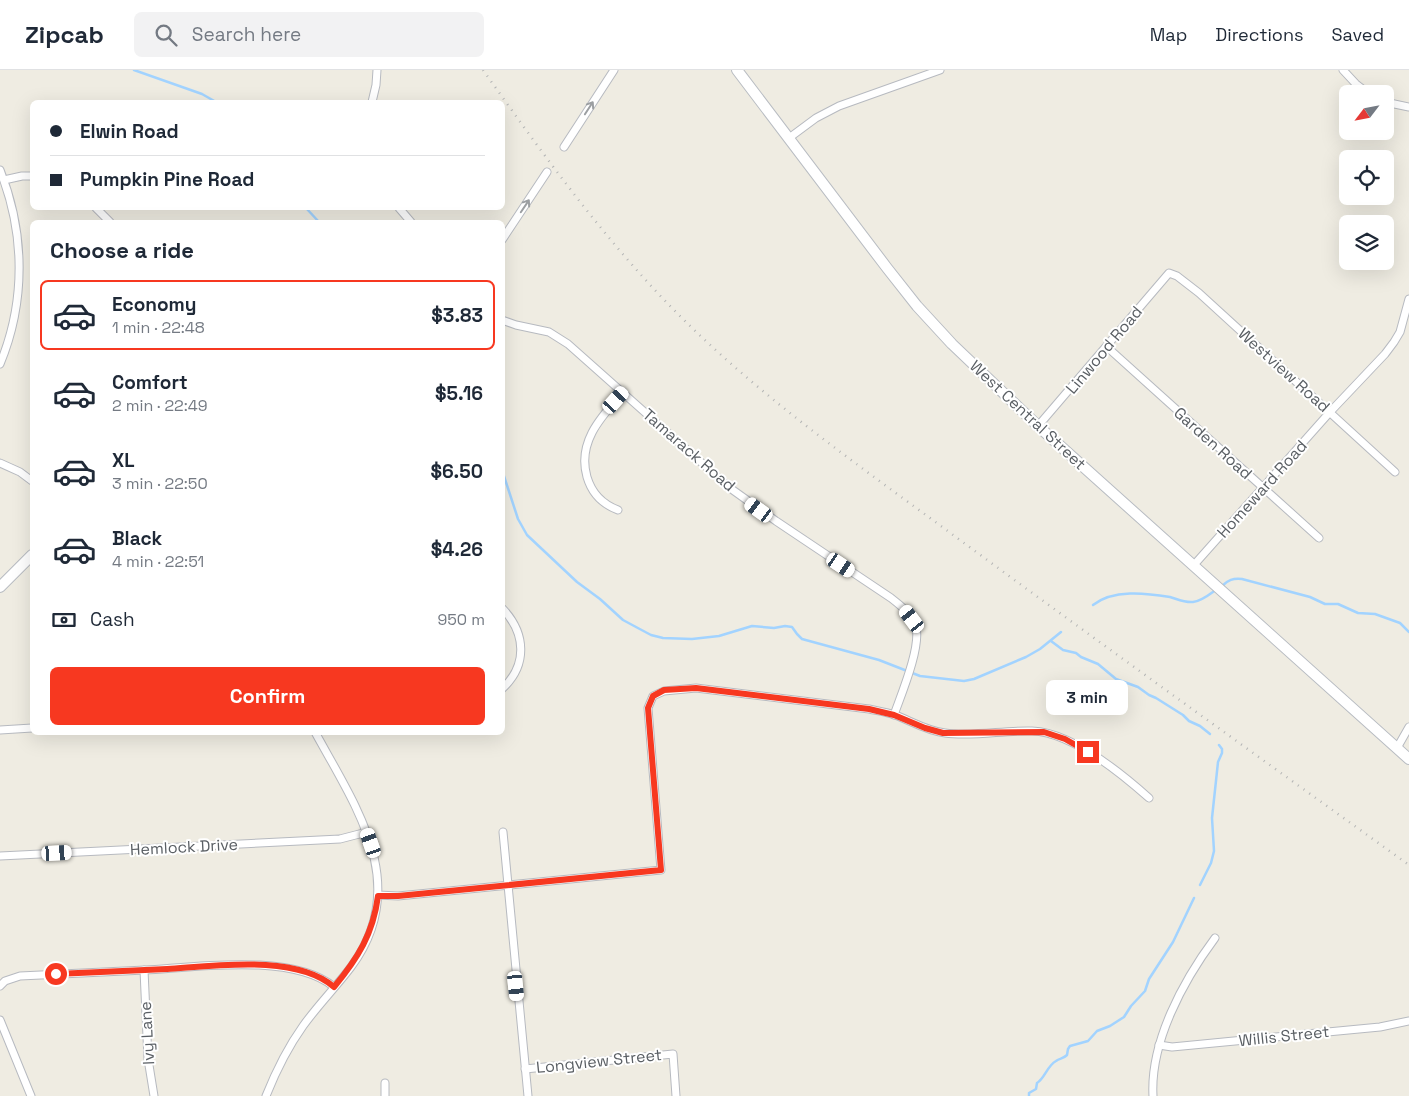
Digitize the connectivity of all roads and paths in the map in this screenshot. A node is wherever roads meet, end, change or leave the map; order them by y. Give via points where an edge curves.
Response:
1 (377, 70) edge
2 (614, 70) edge
3 (737, 70) edge
4 (940, 70) edge
5 (1343, 70) edge
6 (1357, 85) edge
7 (372, 100) edge
8 (1394, 104) edge
9 (1409, 107) edge
10 (789, 138) junction
11 (564, 147) dead end
12 (0, 170) edge
13 (547, 172) dead end
14 (30, 176) edge
15 (4, 180) junction
16 (98, 210) edge
17 (401, 210) edge
18 (108, 220) edge
19 (409, 220) edge
20 (505, 235) edge
21 (1169, 273) joint
22 (1409, 299) edge
23 (505, 321) edge
24 (1107, 348) junction
25 (0, 364) edge
26 (623, 392) junction
27 (1330, 412) junction
28 (1038, 426) junction
29 (0, 463) edge
30 (1395, 472) dead end
31 (30, 479) edge
32 (1263, 488) junction
33 (618, 510) dead end
34 (1319, 538) dead end
35 (30, 561) edge
36 (1194, 566) junction
37 (0, 587) edge
38 (505, 612) edge
39 (505, 686) edge
40 (894, 715) junction
41 (1409, 727) edge
42 (30, 728) edge
43 (0, 730) edge
44 (317, 735) edge
45 (1396, 748) junction
46 (1409, 759) edge
47 (1148, 798) dead end
48 (367, 832) junction
49 (503, 832) dead end
50 (0, 856) edge
51 (508, 885) junction
52 (378, 896) junction
53 (1215, 938) dead end
54 (144, 970) junction
55 (0, 986) edge
56 (334, 987) junction
57 (0, 1020) edge
58 (1409, 1021) edge
59 (1159, 1045) junction
60 (525, 1068) junction
61 (385, 1083) dead end
62 (32, 1096) edge
63 (154, 1096) edge
64 (266, 1096) edge
65 (385, 1096) edge
66 (528, 1096) edge
67 (676, 1096) edge
68 (1153, 1096) edge

1 - 7 street
11 -> 2 street
3 - 10 main road, West Central Street
4 - 10 street via 839,106
5 - 6 street
8 - 9 street
10 - 28 main road, West Central Street via 918,306 968,360
12 - 15 street
20 -> 13 street
14 - 15 street
15 - 25 street via 16,221 20,274 16,312
16 - 18 street
17 - 19 street
21 - 24 street, Linwood Road
21 - 27 street, Westview Road via 1193,289
22 - 27 street, Homeward Road via 1394,342
23 - 26 street, Tamarack Road via 558,338
24 - 28 street, Linwood Road
24 - 32 street, Garden Road
26 - 33 street via 594,428 584,460 593,492 607,506
26 - 40 street, Tamarack Road via 737,493 899,604 912,619 916,627 912,661
27 - 30 street, Westview Road
27 - 32 street, Homeward Road
28 - 36 main road, West Central Street
29 - 31 street
32 - 34 street, Garden Road
32 - 36 street, Homeward Road
35 - 37 main road
36 - 45 main road, West Central Street
38 - 39 street via 518,631 521,648 518,667
40 - 47 street via 943,733 1033,731 1054,734 1111,768
40 - 51 street via 714,689 664,690 653,696 648,708 661,870
41 - 45 street
42 - 43 street
44 - 48 street
45 - 46 main road, West Central Street
48 - 50 street, Hemlock Drive via 340,839
48 - 52 street via 377,868
49 - 51 street
51 - 52 street
51 - 60 street
52 - 56 street via 373,922 363,947
53 - 59 street via 1170,1015
54 - 55 street via 20,976
54 - 56 street via 277,966 313,974
54 - 63 street, Ivy Lane via 148,1058
56 - 64 street via 293,1041
57 - 62 street
58 - 59 street, Willis Street via 1380,1027 1172,1047
59 - 68 street via 1153,1073
60 - 66 street
60 - 67 street, Longview Street via 673,1054
61 - 65 street

